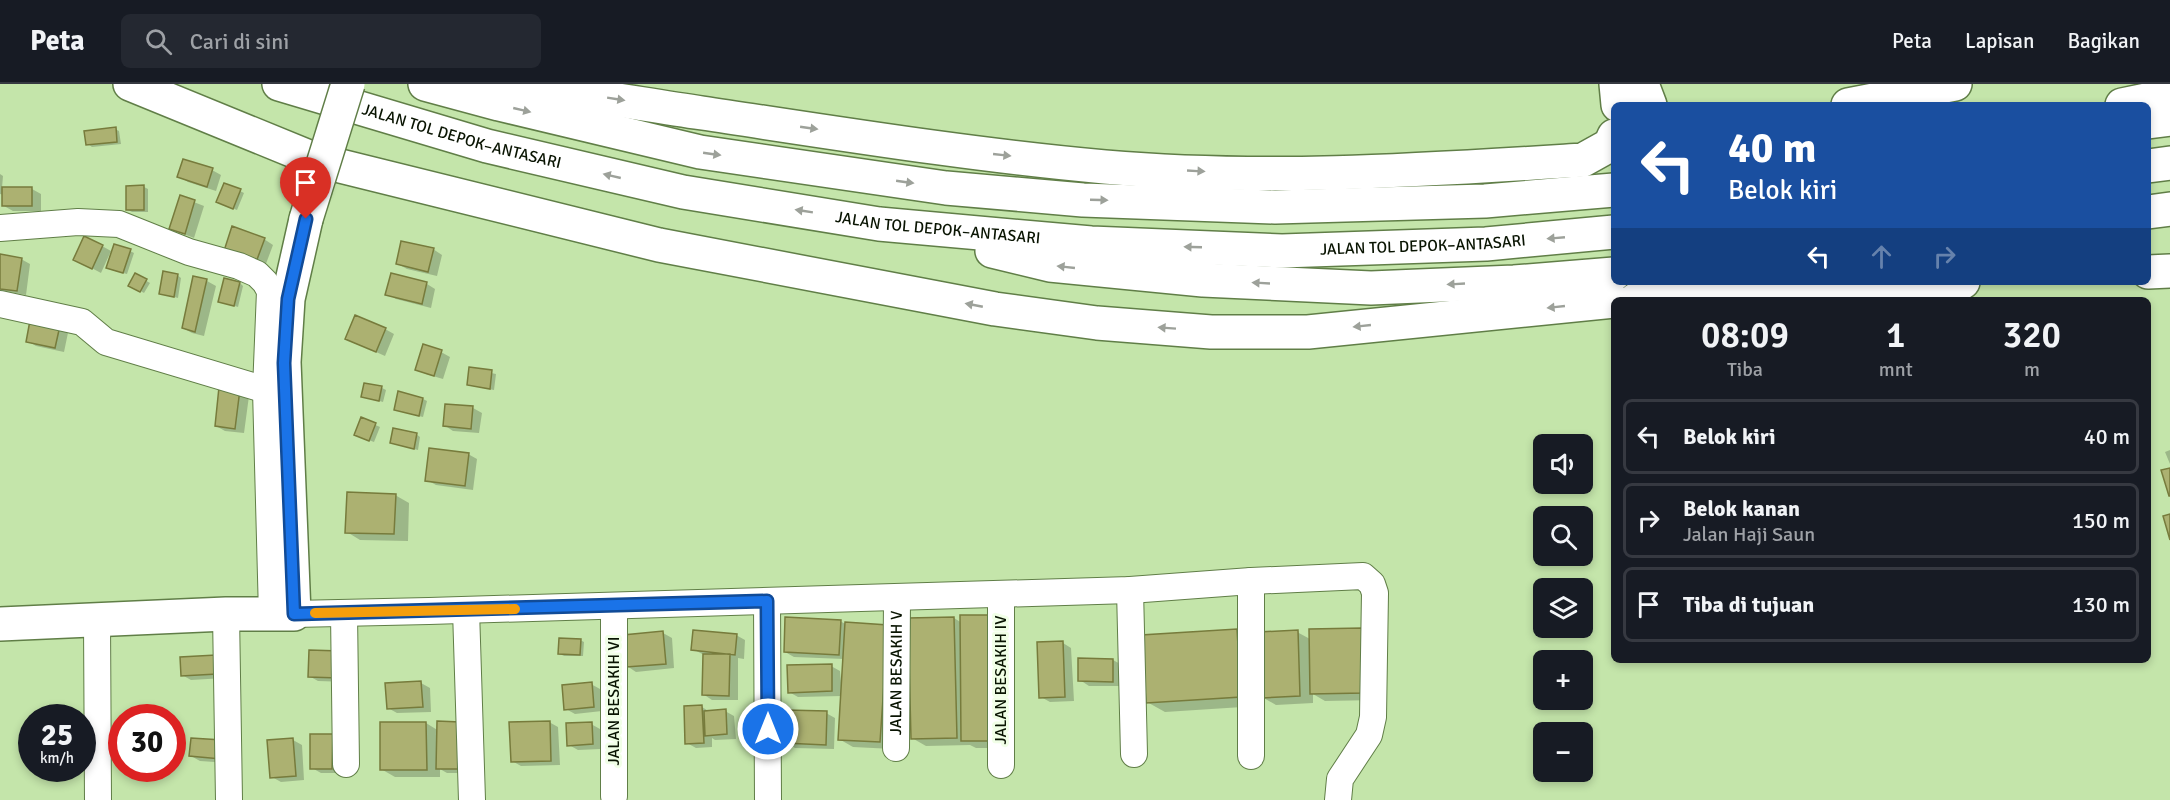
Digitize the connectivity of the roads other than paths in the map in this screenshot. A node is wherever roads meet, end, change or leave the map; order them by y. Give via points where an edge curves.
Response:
1 (130, 84) edge
2 (279, 84) edge
3 (348, 84) edge
4 (425, 84) edge
5 (495, 84) edge
6 (1616, 84) edge
7 (1642, 84) edge
8 (1955, 84) edge
9 (1618, 102) edge
10 (1649, 102) edge
11 (1863, 102) edge
12 (2169, 103) edge
13 (2151, 104) edge
14 (2151, 119) edge
15 (1611, 142) edge
16 (1611, 190) edge
17 (2170, 209) edge
18 (2151, 212) edge
19 (879, 224) junction
20 (0, 228) edge
21 (1611, 232) edge
22 (2170, 271) edge
23 (2151, 272) edge
24 (1611, 274) edge
25 (1909, 285) edge
26 (1690, 297) edge
27 (1611, 302) edge
28 (0, 304) edge
29 (266, 390) junction
30 (1251, 581) junction
31 (1130, 590) junction
32 (1001, 594) junction
33 (897, 598) junction
34 (767, 601) junction
35 (614, 606) junction
36 (466, 610) junction
37 (344, 613) junction
38 (226, 614) junction
39 (283, 614) junction
40 (97, 621) junction
41 (0, 624) edge
42 (896, 748) dead end
43 (1134, 754) dead end
44 (1251, 756) dead end
45 (346, 764) dead end
46 (1001, 765) dead end
47 (614, 796) dead end
48 (98, 800) edge
49 (228, 800) edge
50 (472, 800) edge
51 (768, 800) edge
52 (1338, 800) edge

27 -> 1 main road via 1308,332 1199,331 1007,311 659,245 316,160
19 -> 2 main road, JALAN TOL DEPOK–ANTASARI via 683,192 487,146
3 - 39 main road, bridge via 306,219 288,299
4 -> 16 main road via 700,152 946,188 1083,200 1275,207 1485,201
5 -> 15 main road via 1107,167 1360,174 1583,160
6 - 9 main road
7 - 10 main road
8 - 11 main road
12 - 13 main road
12 - 14 main road
17 - 18 main road
21 -> 19 main road, JALAN TOL DEPOK–ANTASARI via 1486,244 1282,250 1092,243
24 -> 19 main road via 1371,288 1203,280 1050,265
20 - 29 street via 111,223 257,274 270,291
22 - 23 main road
25 - 26 main road
28 - 29 street via 82,321 106,342
29 - 39 street
30 - 31 street
30 - 44 street
30 - 52 street via 1363,576 1372,584 1373,717 1369,735 1340,779
31 - 32 street
31 - 43 street
32 - 33 street
32 - 46 street, JALAN BESAKIH IV
33 - 34 street
33 - 42 street, JALAN BESAKIH V
34 - 35 street
34 - 51 street
35 - 36 street
35 - 47 street, JALAN BESAKIH VI
36 - 37 street
36 - 50 street
37 - 39 street
37 - 45 street
38 - 39 main road
38 - 40 main road
38 - 49 street
40 - 41 main road
40 - 48 street

